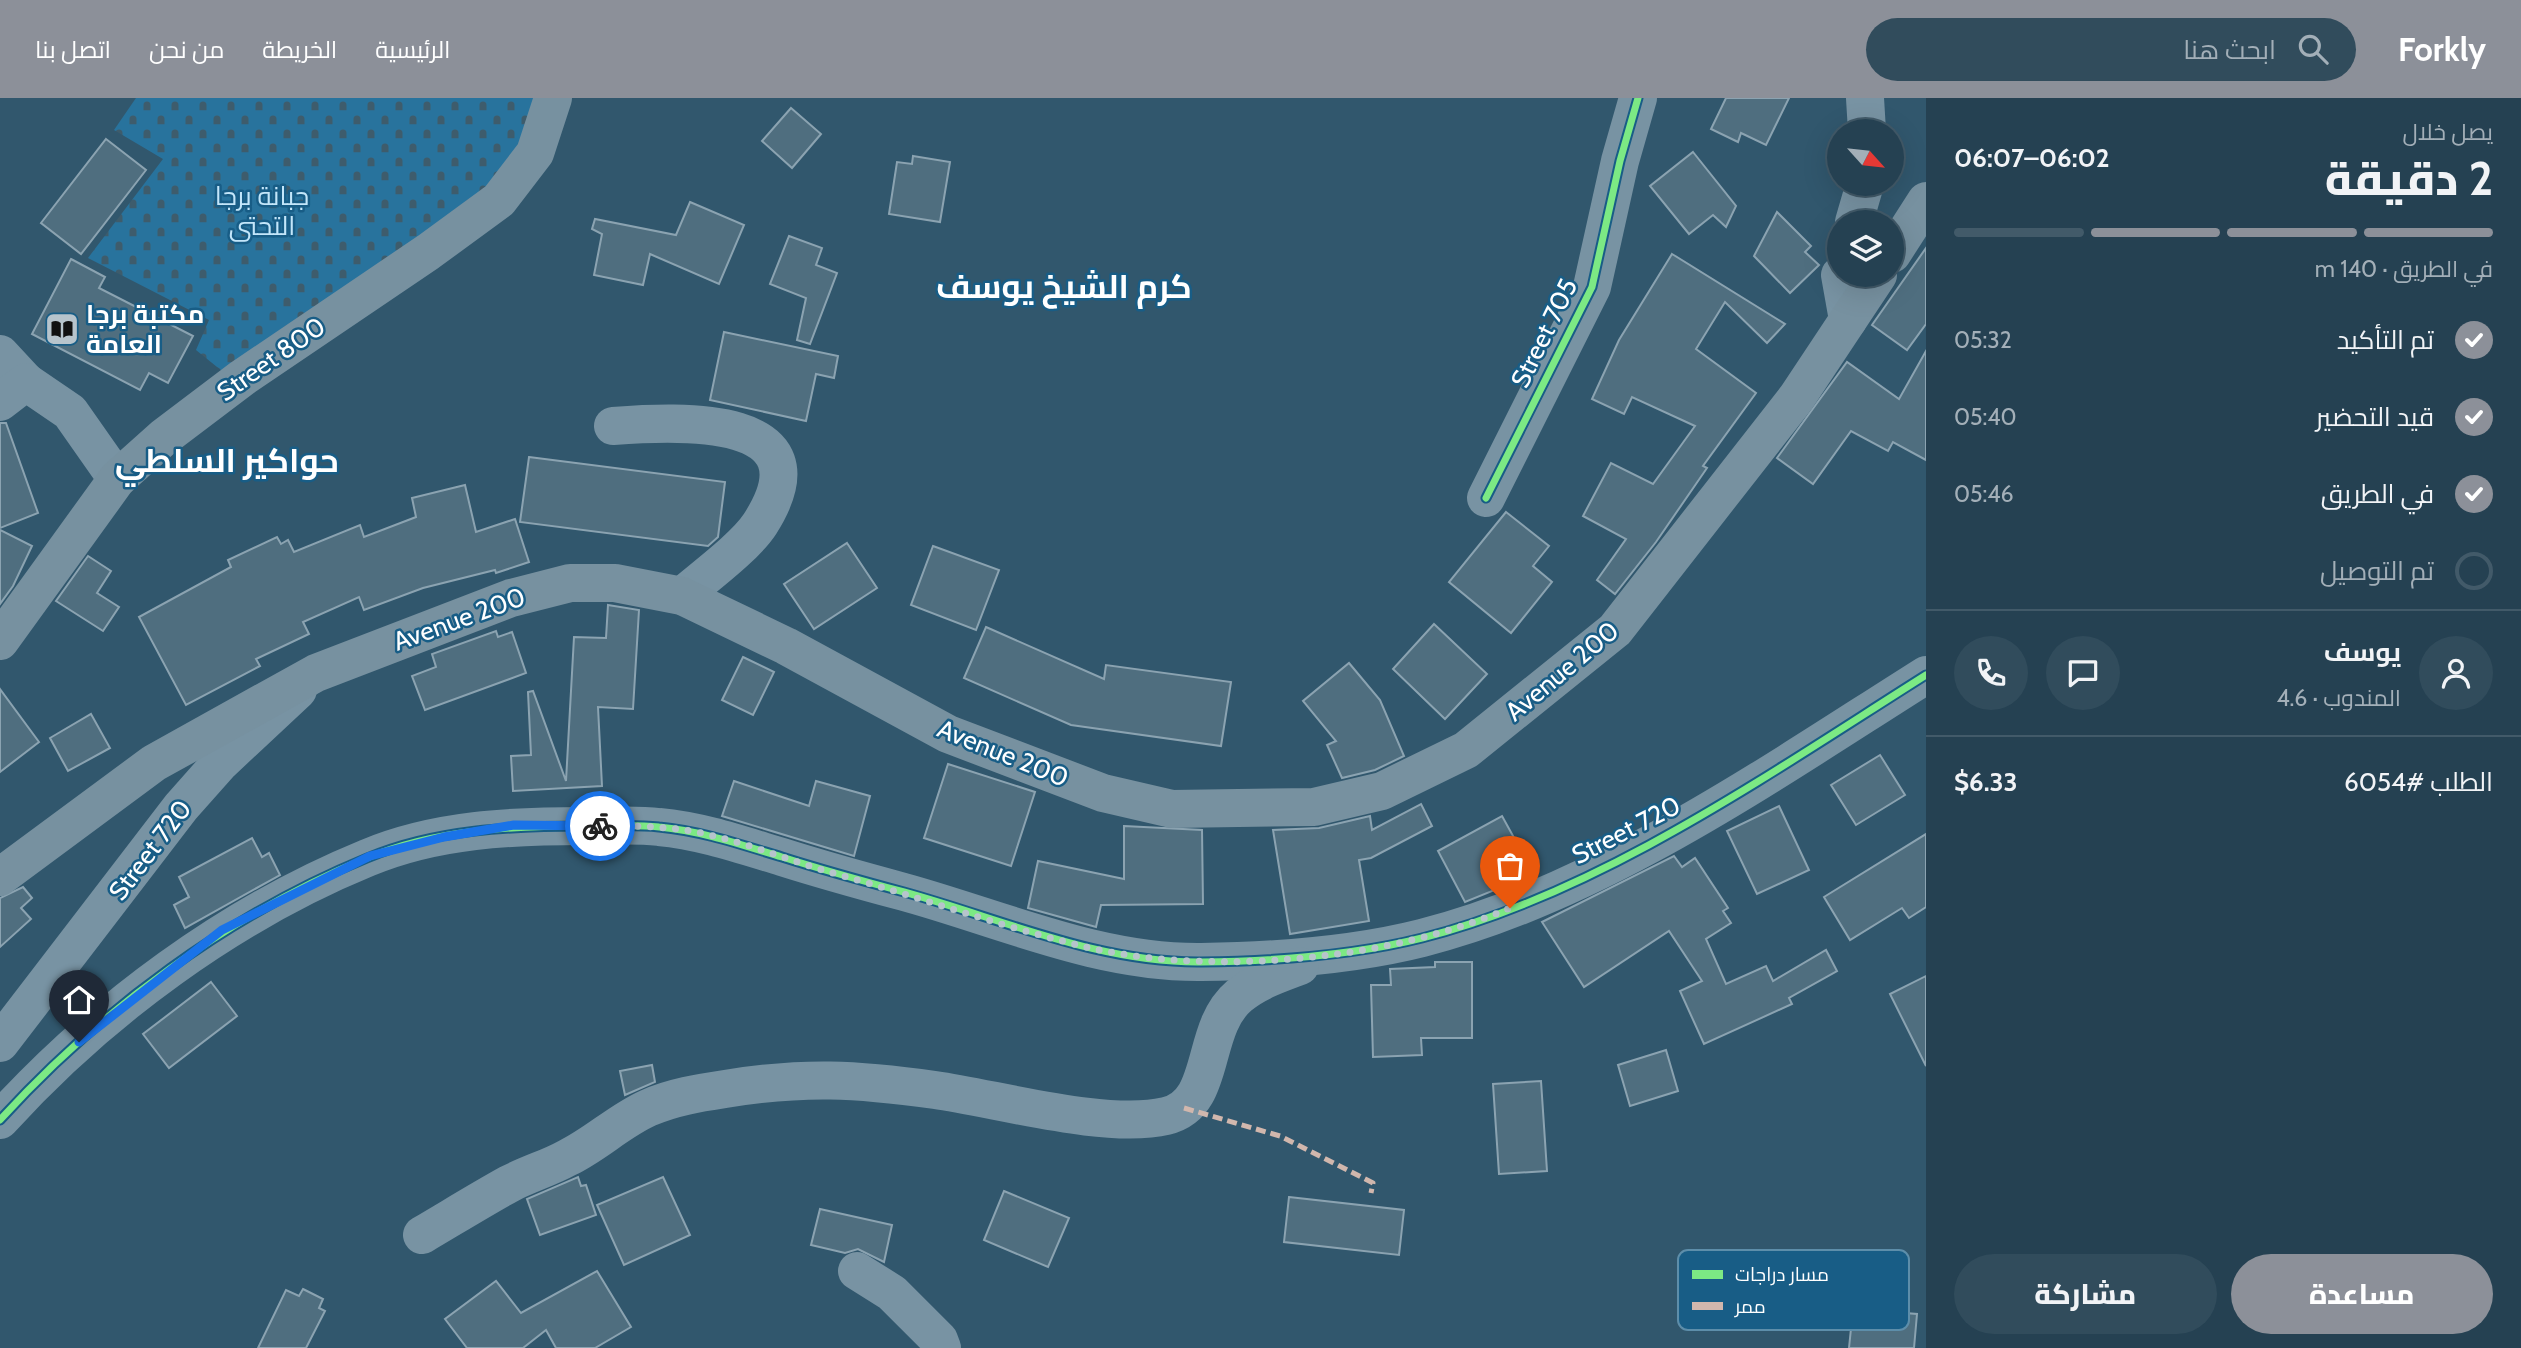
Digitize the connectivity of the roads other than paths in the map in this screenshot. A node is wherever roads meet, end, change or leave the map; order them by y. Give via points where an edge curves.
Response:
1 (553, 98) edge
2 (1638, 98) edge
3 (1865, 98) edge
4 (1866, 119) edge
5 (1926, 201) edge
6 (1904, 235) edge
7 (1842, 287) edge
8 (1870, 287) edge
9 (1848, 320) junction
10 (0, 354) edge
11 (13, 392) edge
12 (613, 426) dead end
13 (117, 479) junction
14 (1486, 498) dead end
15 (682, 596) junction
16 (0, 641) edge
17 (316, 673) junction
18 (1926, 675) edge
19 (0, 877) edge
20 (1357, 951) junction
21 (0, 1043) edge
22 (0, 1120) edge
23 (422, 1235) dead end
24 (857, 1271) dead end
25 (942, 1348) edge

1 - 13 main road, Street 800 via 535,153 499,200 242,378
2 - 14 street, Street 705 via 1619,160 1592,287
3 - 4 street
5 - 6 main road
7 - 9 street
8 - 9 main road, Avenue 200
9 - 15 main road, Avenue 200 via 1797,397 1615,630 1466,750 1381,791 1314,807 1171,809 1103,793 948,734 786,646
10 - 11 street
11 - 13 street via 70,412
12 - 15 street via 668,422 740,430 757,437 773,453 779,475 775,495 759,526
13 - 16 main road, Street 800
15 - 17 main road, Avenue 200 via 615,583 570,583 511,598
17 - 19 main road, Avenue 200 via 154,763
17 - 21 street, Street 720 via 221,762 181,807
18 - 20 street, Street 720 via 1752,785 1596,870 1489,918
20 - 22 street, Street 720 via 1195,962 1097,949 709,835 657,826 514,825 370,856 222,930 79,1042
20 - 23 street via 1269,977 1238,996 1212,1037 1194,1099 1170,1115 1145,1120 1069,1113 830,1078 690,1094 645,1110 578,1152 511,1183
24 - 25 street via 892,1293

